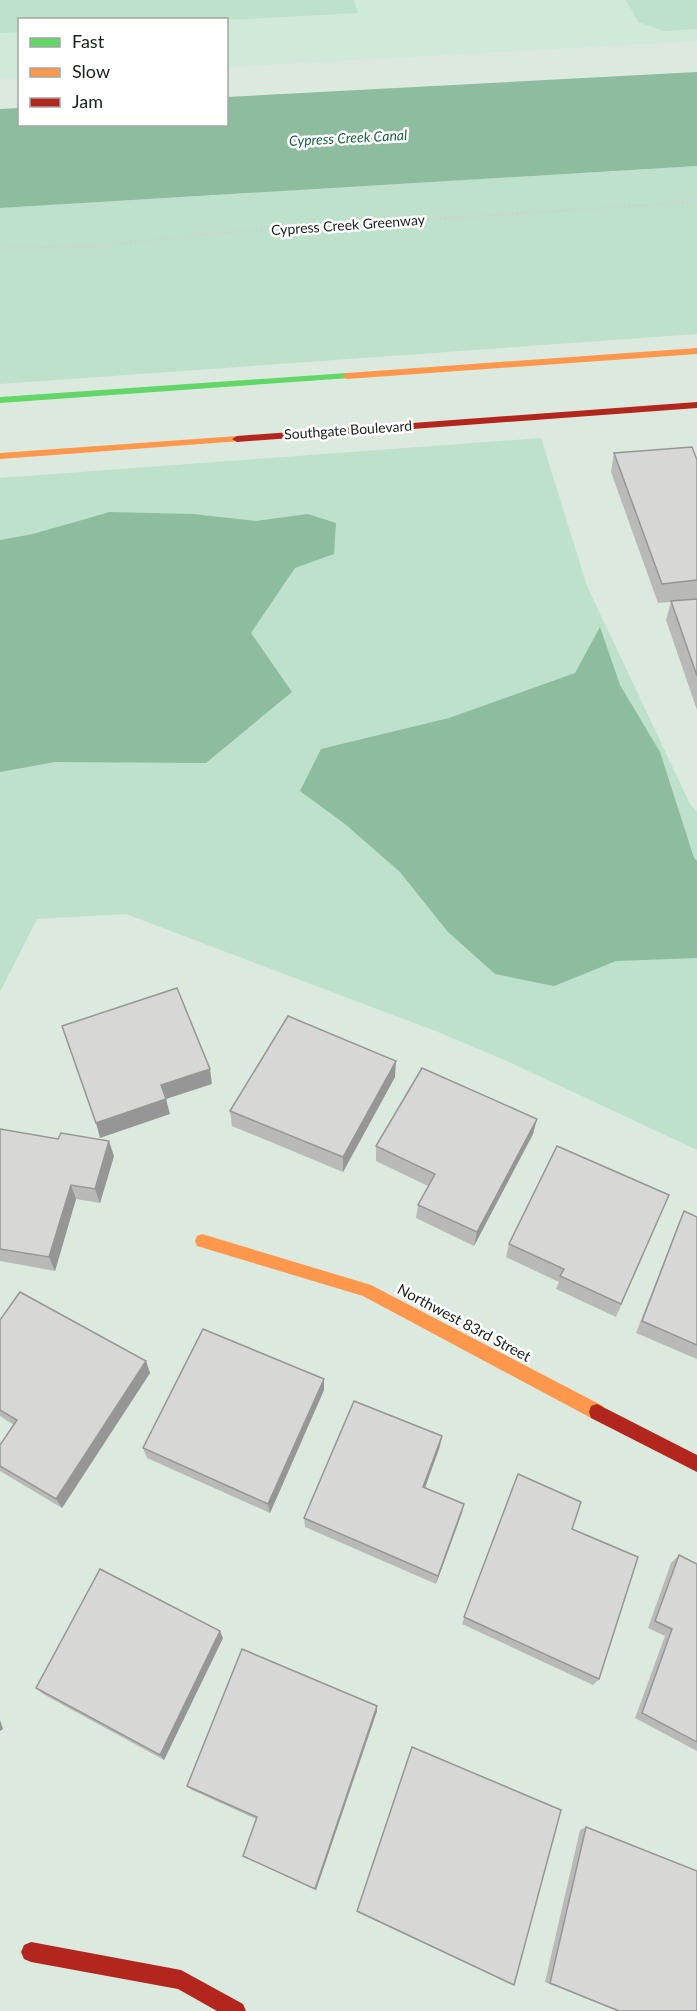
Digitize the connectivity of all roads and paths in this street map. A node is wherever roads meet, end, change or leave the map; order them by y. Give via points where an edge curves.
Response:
1 (697, 202) edge
2 (0, 248) edge
3 (697, 351) edge
4 (0, 400) edge
5 (697, 405) edge
6 (0, 456) edge
7 (202, 1241) dead end
8 (697, 1464) edge
9 (31, 1952) dead end
10 (236, 2011) edge

1 - 2 path, Cypress Creek Greenway via 231,232 96,246
3 - 4 main road
5 - 6 main road, Southgate Boulevard
7 - 8 main road, Northwest 83rd Street via 366,1290
9 - 10 main road via 181,1980

